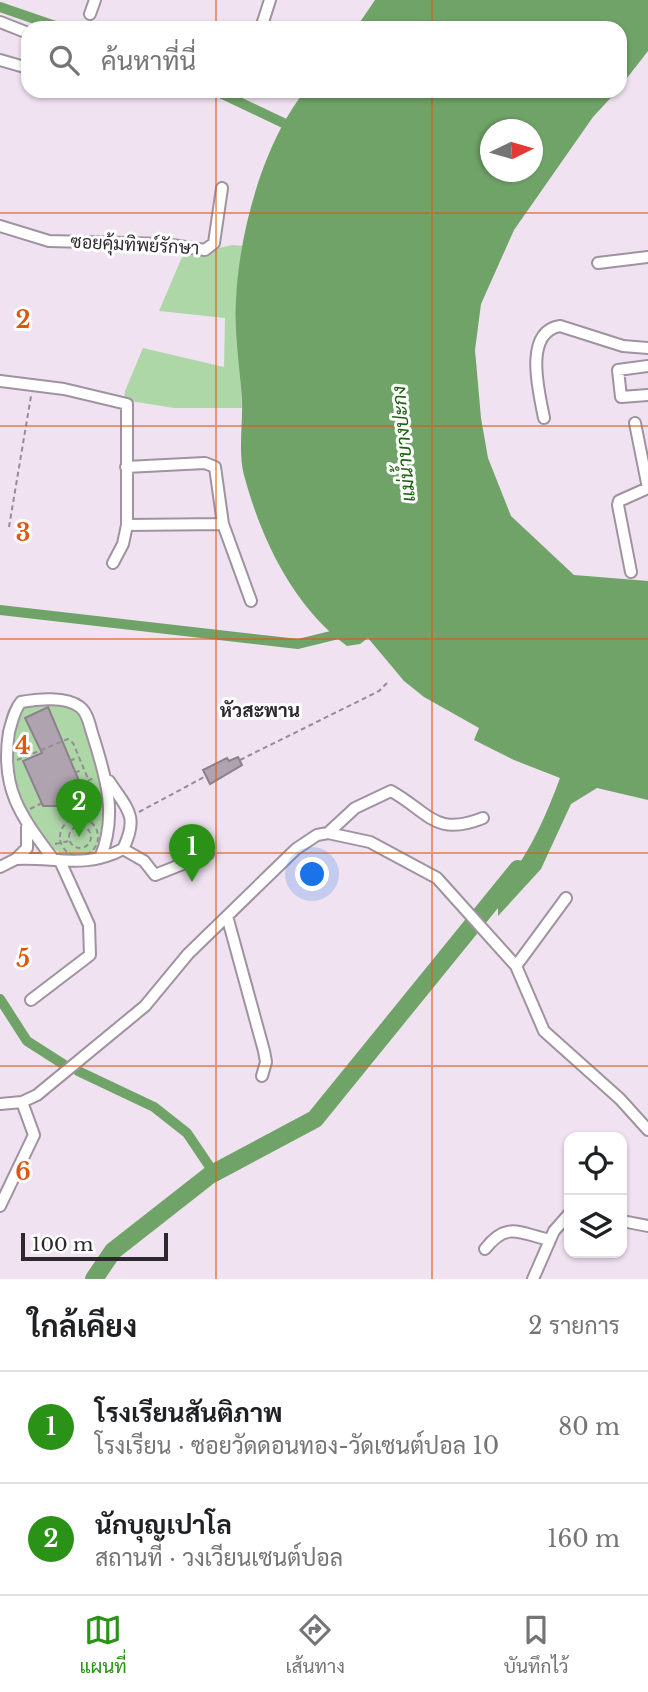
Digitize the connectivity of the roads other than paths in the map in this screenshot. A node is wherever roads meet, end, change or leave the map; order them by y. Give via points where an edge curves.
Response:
1 (95, 0) edge
2 (270, 0) edge
3 (90, 14) dead end
4 (263, 21) edge
5 (0, 22) edge
6 (21, 30) edge
7 (0, 60) edge
8 (21, 66) edge
9 (222, 188) dead end
10 (0, 226) edge
11 (648, 257) edge
12 (598, 263) dead end
13 (648, 348) edge
14 (648, 366) edge
15 (0, 381) edge
16 (648, 395) edge
17 (544, 418) dead end
18 (648, 422) edge
19 (126, 467) junction
20 (223, 524) junction
21 (127, 525) junction
22 (113, 563) dead end
23 (631, 572) dead end
24 (251, 601) dead end
25 (107, 777) junction
26 (482, 818) dead end
27 (27, 827) junction
28 (328, 833) junction
29 (122, 849) junction
30 (208, 853) dead end
31 (100, 858) junction
32 (16, 859) junction
33 (57, 860) junction
34 (0, 867) edge
35 (566, 898) dead end
36 (227, 916) junction
37 (516, 967) junction
38 (31, 1000) dead end
39 (262, 1076) dead end
40 (22, 1102) junction
41 (0, 1104) edge
42 (648, 1130) edge
43 (0, 1206) edge
44 (564, 1218) edge
45 (627, 1222) edge
46 (648, 1226) edge
47 (550, 1240) junction
48 (485, 1249) dead end
49 (533, 1279) edge

1 - 3 street
2 - 4 street
5 - 6 street
7 - 8 street
9 - 10 street, ซอยคุ้มทิพย์รักษา via 214,243 205,250 165,244 49,242
11 - 12 street
13 - 17 street via 623,346 560,326 549,328 536,361
14 - 16 street via 618,370 621,397
15 - 19 street via 127,404
18 - 23 street via 632,423 648,488 618,505
19 - 20 street via 211,464 216,471
19 - 21 street
20 - 21 street
20 - 24 street
21 - 22 street
25 - 27 street via 82,708 52,700 31,700 18,706 3,756 10,792
25 - 29 street via 132,816 132,829
25 - 31 street via 108,829
26 - 28 street via 452,828 430,819 391,791 355,808
27 - 32 street via 27,848
27 - 33 street
28 - 36 street via 296,849
28 - 37 street via 357,837 437,878
29 - 30 street via 144,861 155,875
29 - 31 street
31 - 33 street via 87,863
32 - 33 street
32 - 34 street
33 - 38 street via 89,925 90,955
35 - 37 street
36 - 39 street via 264,1051
36 - 40 street via 145,1006 37,1095
37 - 42 street via 544,1031
40 - 41 street
40 - 43 street via 34,1135
44 - 47 street
45 - 46 street
47 - 48 street via 505,1231
47 - 49 street

